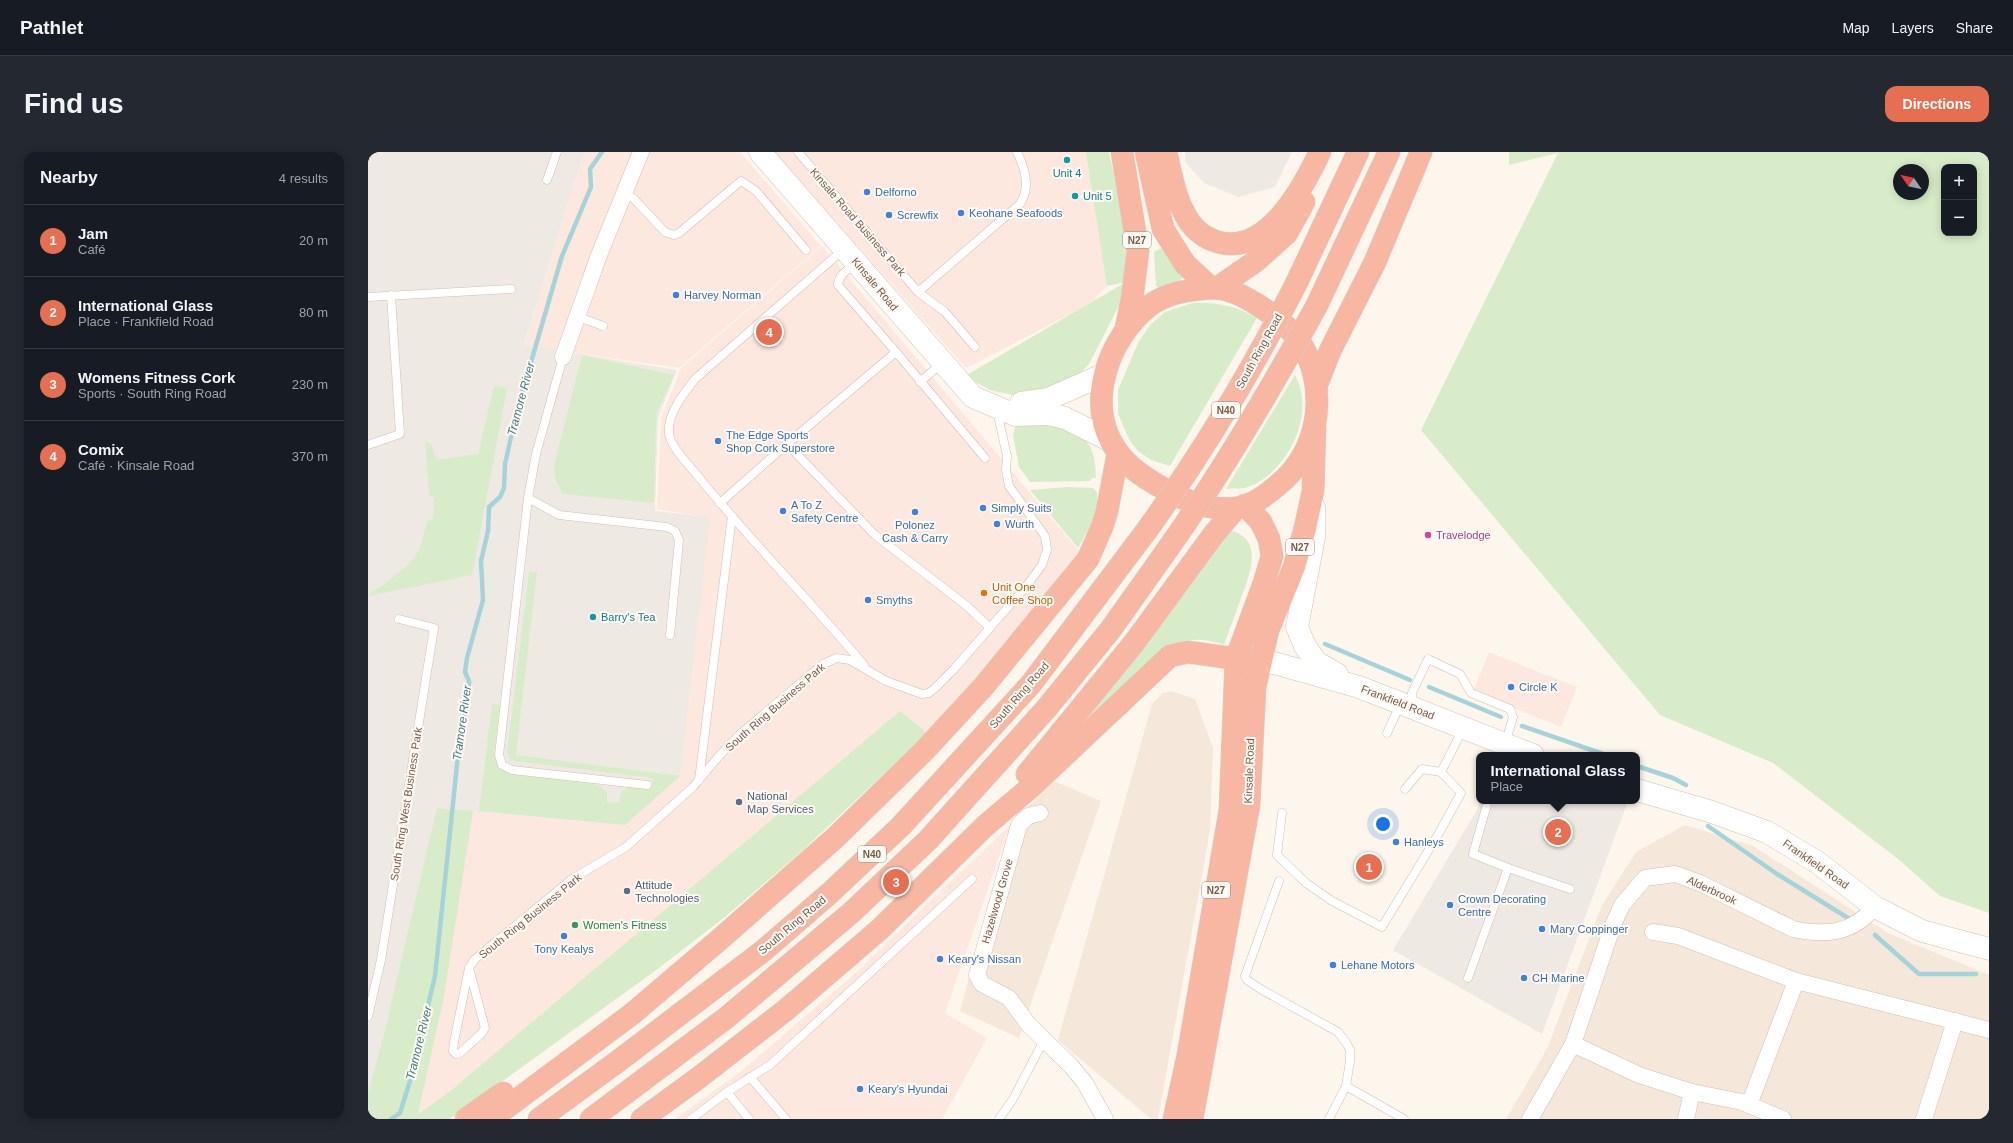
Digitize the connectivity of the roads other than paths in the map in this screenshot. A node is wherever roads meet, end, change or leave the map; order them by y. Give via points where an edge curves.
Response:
1 (557, 152) edge
2 (641, 152) edge
3 (760, 152) edge
4 (798, 152) edge
5 (1017, 152) edge
6 (1122, 152) edge
7 (1146, 152) edge
8 (1166, 152) edge
9 (1320, 152) edge
10 (1327, 152) edge
11 (1358, 152) edge
12 (1389, 152) edge
13 (1421, 152) edge
14 (547, 180) dead end
15 (624, 193) junction
16 (806, 250) dead end
17 (850, 256) junction
18 (1214, 288) junction
19 (511, 289) dead end
20 (918, 292) junction
21 (391, 295) junction
22 (368, 297) edge
23 (576, 316) junction
24 (603, 326) dead end
25 (1126, 328) junction
26 (975, 347) dead end
27 (896, 352) junction
28 (563, 357) joint
29 (942, 363) junction
30 (1105, 374) junction
31 (920, 382) junction
32 (1316, 384) junction
33 (996, 406) junction
34 (1315, 427) junction
35 (786, 444) junction
36 (368, 446) edge
37 (1114, 447) junction
38 (985, 458) dead end
39 (1313, 491) junction
40 (528, 498) junction
41 (720, 503) junction
42 (1241, 507) junction
43 (732, 516) junction
44 (399, 619) dead end
45 (990, 628) junction
46 (670, 635) dead end
47 (1236, 659) junction
48 (1260, 662) junction
49 (869, 670) junction
50 (1359, 686) junction
51 (1406, 706) junction
52 (1464, 727) junction
53 (1387, 733) dead end
54 (1503, 750) edge
55 (1515, 752) edge
56 (1441, 772) junction
57 (699, 781) junction
58 (647, 785) dead end
59 (1405, 789) dead end
60 (1640, 791) edge
61 (1487, 804) edge
62 (1282, 812) dead end
63 (1040, 813) dead end
64 (985, 826) junction
65 (1508, 868) junction
66 (972, 879) dead end
67 (1279, 881) dead end
68 (1570, 889) dead end
69 (1875, 907) junction
70 (1653, 932) dead end
71 (720, 940) junction
72 (1989, 949) edge
73 (469, 968) junction
74 (1468, 978) dead end
75 (1796, 981) junction
76 (368, 1016) edge
77 (1955, 1022) junction
78 (1989, 1030) edge
79 (1044, 1040) junction
80 (1573, 1044) junction
81 (750, 1077) junction
82 (1346, 1086) junction
83 (727, 1092) junction
84 (1692, 1092) junction
85 (1749, 1105) junction
86 (466, 1119) edge
87 (491, 1119) edge
88 (539, 1119) edge
89 (591, 1119) edge
90 (642, 1119) edge
91 (691, 1119) edge
92 (749, 1119) edge
93 (786, 1119) edge
94 (1000, 1119) edge
95 (1105, 1119) edge
96 (1174, 1119) edge
97 (1192, 1119) edge
98 (1329, 1119) edge
99 (1404, 1119) edge
100 (1530, 1119) edge
101 (1686, 1119) edge
102 (1783, 1119) edge
103 (1924, 1119) edge

1 - 14 lane
2 - 15 street
3 - 17 street, Kinsale Road
4 - 20 lane, Kinsale Road Business Park
5 - 20 lane via 1026,184 1026,192 1020,204
6 - 25 highway, N27 via 1138,251
7 - 18 highway, N27 via 1163,228 1185,264
8 - 9 highway via 1178,198 1193,227 1208,239 1228,244 1245,242 1273,224 1288,208
10 - 18 highway via 1308,195 1287,233 1256,261
11 - 88 highway, South Ring Road / N40, bridge via 1267,341 1226,411 1183,480 1031,684 901,826 831,892 763,950
12 - 89 highway, N40, bridge via 1317,305 1244,435 1111,629 1046,709 928,840 852,912 726,1018
13 - 32 highway via 1375,262
15 - 16 lane via 634,199 665,232 674,235 679,234 741,181 756,191
15 - 23 street
17 - 27 lane via 838,286
17 - 29 street, Kinsale Road
17 - 41 lane via 695,379 684,393 672,416 669,434 673,443
18 - 25 highway, N27 via 1175,293 1150,305
18 - 32 highway, N27 via 1237,293 1284,325 1297,338 1304,350
19 - 21 lane
20 - 26 lane, Kinsale Road Business Park via 945,312
21 - 22 lane
21 - 36 lane via 400,434
23 - 24 lane
23 - 28 street
25 - 30 highway, N27 via 1113,348
27 - 31 lane
27 - 35 lane
28 - 40 lane via 536,454
29 - 31 lane
29 - 33 street, Kinsale Road via 973,397
30 - 33 street via 1048,400
30 - 37 highway, N27 via 1102,403 1105,428
31 - 38 lane
32 - 34 highway, N27
33 - 37 street, Kinsale Road via 1015,415 1049,414 1065,418
33 - 45 lane, South Ring Business Park via 1007,456 1006,474 1009,486 1041,530 1047,544 1045,558 1037,571
34 - 39 highway, Kinsale Road / N27
34 - 42 highway, N27 via 1302,459 1286,479 1265,496
35 - 41 lane
35 - 45 lane via 875,535 967,606
37 - 42 highway, N27 via 1148,480 1184,499 1202,505
37 - 71 highway via 1107,511 1088,559 984,686 925,750 836,837
39 - 48 highway, Kinsale Road / N27 via 1294,567 1268,630
39 - 50 street via 1314,537 1297,627 1305,646 1316,662
40 - 46 lane via 559,515 667,527 675,531 679,540
40 - 58 lane via 499,755 502,765 512,770
41 - 43 lane
42 - 47 highway, Kinsale Road / N27 via 1261,522 1269,539 1272,556
42 - 64 highway via 1214,534 1134,643
43 - 49 lane
43 - 57 lane
44 - 76 lane, South Ring West Business Park via 434,628 381,960
45 - 49 lane, South Ring Business Park via 929,693 906,690
47 - 48 highway
47 - 64 highway via 1188,652 1170,656 1031,787
47 - 96 highway, Kinsale Road / N27 via 1230,810 1189,1048
48 - 50 street, Frankfield Road via 1274,663
48 - 97 highway, Kinsale Road / N27 via 1254,687 1249,805
49 - 57 lane, South Ring Business Park via 842,658 823,664 739,735
50 - 51 street, Frankfield Road
51 - 52 street, Frankfield Road
51 - 53 lane
51 - 54 lane via 1428,659 1460,674 1471,693 1510,709 1513,717
52 - 54 street, Frankfield Road
52 - 56 lane
54 - 55 street, Frankfield Road
56 - 59 lane via 1422,769
56 - 62 lane via 1460,793 1440,833 1382,927 1332,901 1306,883 1277,855
57 - 73 lane, South Ring Business Park via 626,847 572,879 475,959
60 - 69 street, Frankfield Road via 1712,812 1767,832 1817,862
61 - 65 lane via 1473,854
63 - 79 street, Hazelwood Grove via 1028,816 1019,825 977,975 982,984 1009,998 1028,1024
64 - 90 highway via 880,929 787,1009
65 - 68 lane
65 - 74 lane
66 - 81 lane via 770,1065
67 - 82 lane via 1245,976 1247,980 1338,1032 1350,1050
69 - 72 street, Frankfield Road via 1922,931
69 - 80 street, Alderbrook via 1865,919 1837,932 1805,932 1793,929 1700,883 1675,874 1645,878 1622,905 1612,925
70 - 75 street via 1678,936
71 - 86 highway
71 - 87 highway via 632,1014
73 - 73 lane, South Ring Business Park via 454,1042 453,1051 456,1054 476,1039 485,1028
75 - 77 street
75 - 85 street
77 - 78 street
77 - 103 street
79 - 94 lane
79 - 95 street, Hazelwood Grove via 1072,1066 1085,1083
80 - 84 street via 1640,1075
80 - 100 street, Alderbrook
81 - 83 lane
81 - 93 lane
82 - 98 lane
82 - 99 lane
83 - 91 lane
83 - 92 lane
84 - 85 street
84 - 101 street
85 - 102 street

